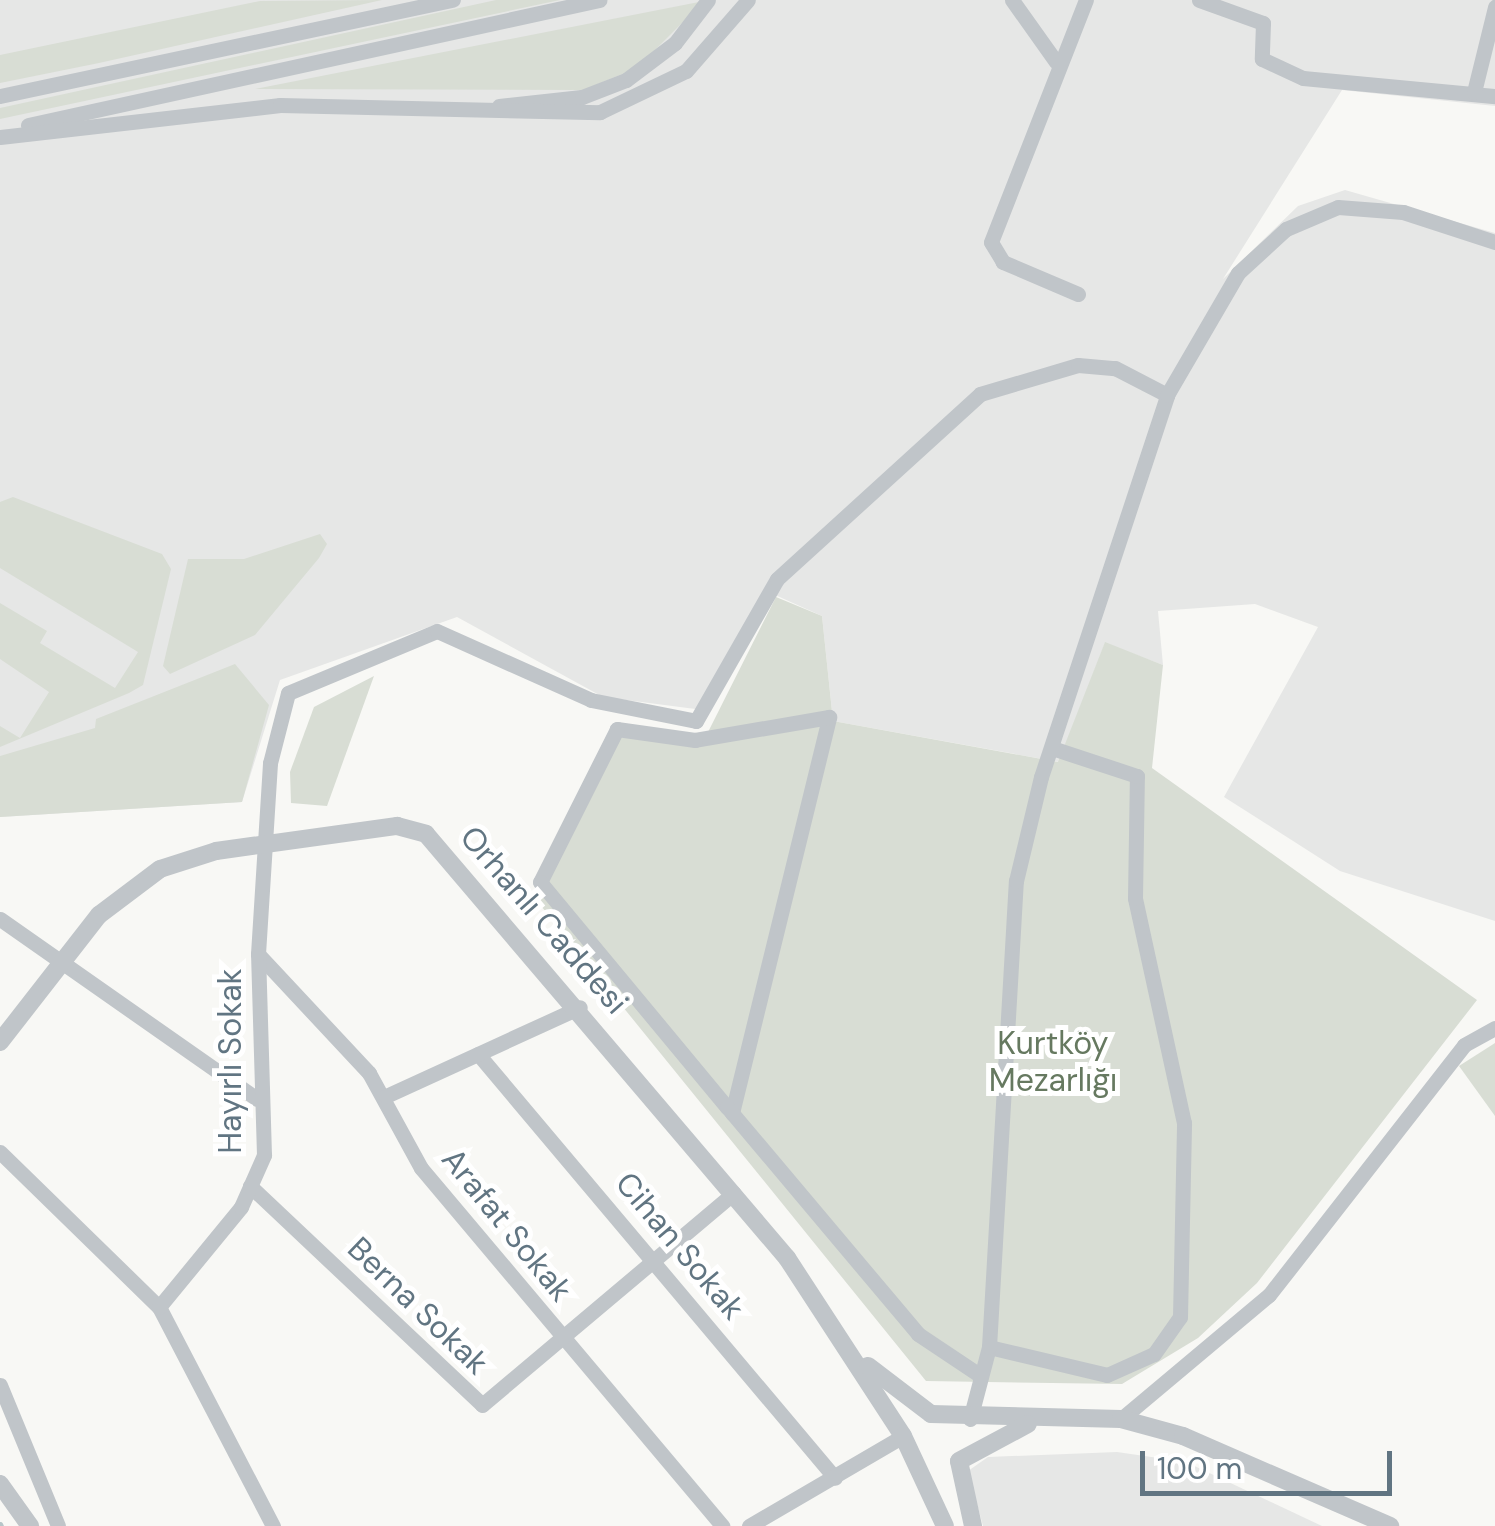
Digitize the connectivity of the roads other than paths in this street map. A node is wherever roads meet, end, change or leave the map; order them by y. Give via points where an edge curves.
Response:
1 (453, 0) edge
2 (599, 0) edge
3 (708, 0) edge
4 (748, 0) edge
5 (1012, 0) edge
6 (1086, 0) edge
7 (1199, 0) edge
8 (1495, 8) edge
9 (1056, 62) junction
10 (1474, 92) junction
11 (0, 96) edge
12 (1495, 96) edge
13 (440, 108) junction
14 (0, 135) edge
15 (1495, 242) edge
16 (1078, 294) dead end
17 (1167, 395) junction
18 (1052, 748) junction
19 (264, 844) junction
20 (0, 919) edge
21 (258, 954) junction
22 (61, 963) junction
23 (580, 1007) junction
24 (1495, 1028) edge
25 (0, 1042) edge
26 (478, 1054) junction
27 (386, 1096) junction
28 (258, 1098) junction
29 (732, 1113) junction
30 (0, 1152) edge
31 (250, 1186) junction
32 (734, 1193) junction
33 (659, 1260) junction
34 (160, 1306) junction
35 (564, 1338) junction
36 (990, 1346) junction
37 (854, 1354) junction
38 (978, 1374) junction
39 (0, 1385) edge
40 (970, 1418) junction
41 (1121, 1420) junction
42 (1033, 1422) junction
43 (903, 1436) junction
44 (835, 1478) junction
45 (0, 1484) edge
46 (30, 1526) edge
47 (58, 1526) edge
48 (273, 1526) edge
49 (722, 1526) edge
50 (749, 1526) edge
51 (946, 1526) edge
52 (973, 1526) edge
53 (1390, 1526) edge

1 - 11 street
2 - 14 street
3 - 13 street via 658,58 606,90
4 - 13 street via 686,71 600,112
5 - 9 street
6 - 9 street
7 - 10 street via 1263,23 1262,59 1303,78
8 - 10 street
9 - 16 street via 991,242 1003,262
10 - 12 street
13 - 14 street via 228,108
15 - 17 street via 1403,212 1338,206 1286,229 1238,274
17 - 18 street
17 - 19 street, Hayırlı Sokak via 1115,368 1078,366 980,394 777,579 696,721 591,700 437,631 288,693
18 - 36 street via 1016,881
18 - 36 street via 1137,776 1135,898 1185,1137 1182,1303 1173,1336 1107,1374
19 - 21 street, Hayırlı Sokak
19 - 22 street, Orhanlı Caddesi via 160,869 110,906
19 - 23 street, Orhanlı Caddesi via 397,826 426,834
20 - 22 street
21 - 27 street, Arafat Sokak
21 - 28 street, Hayırlı Sokak
22 - 25 street, Orhanlı Caddesi
22 - 28 street
23 - 26 street
23 - 32 street, Orhanlı Caddesi
24 - 41 street via 1464,1045 1268,1295
26 - 27 street
26 - 33 street, Cihan Sokak
27 - 35 street, Arafat Sokak via 422,1168
28 - 31 street, Hayırlı Sokak via 264,1154
29 - 29 street via 540,882 617,729 695,740 829,717
29 - 38 street via 918,1334
30 - 34 street
31 - 34 street, Hayırlı Sokak
31 - 35 street, Berna Sokak via 482,1406
32 - 33 street, Berna Sokak
32 - 37 street, Orhanlı Caddesi
33 - 35 street, Berna Sokak
33 - 44 street, Cihan Sokak
34 - 48 street
35 - 49 street, Arafat Sokak
36 - 38 street
37 - 40 street via 931,1414
37 - 43 street
38 - 40 street
39 - 47 street
40 - 42 street
41 - 42 street
41 - 53 street via 1184,1436
42 - 52 street via 960,1461
43 - 44 street
43 - 51 street
44 - 50 street
45 - 46 street

